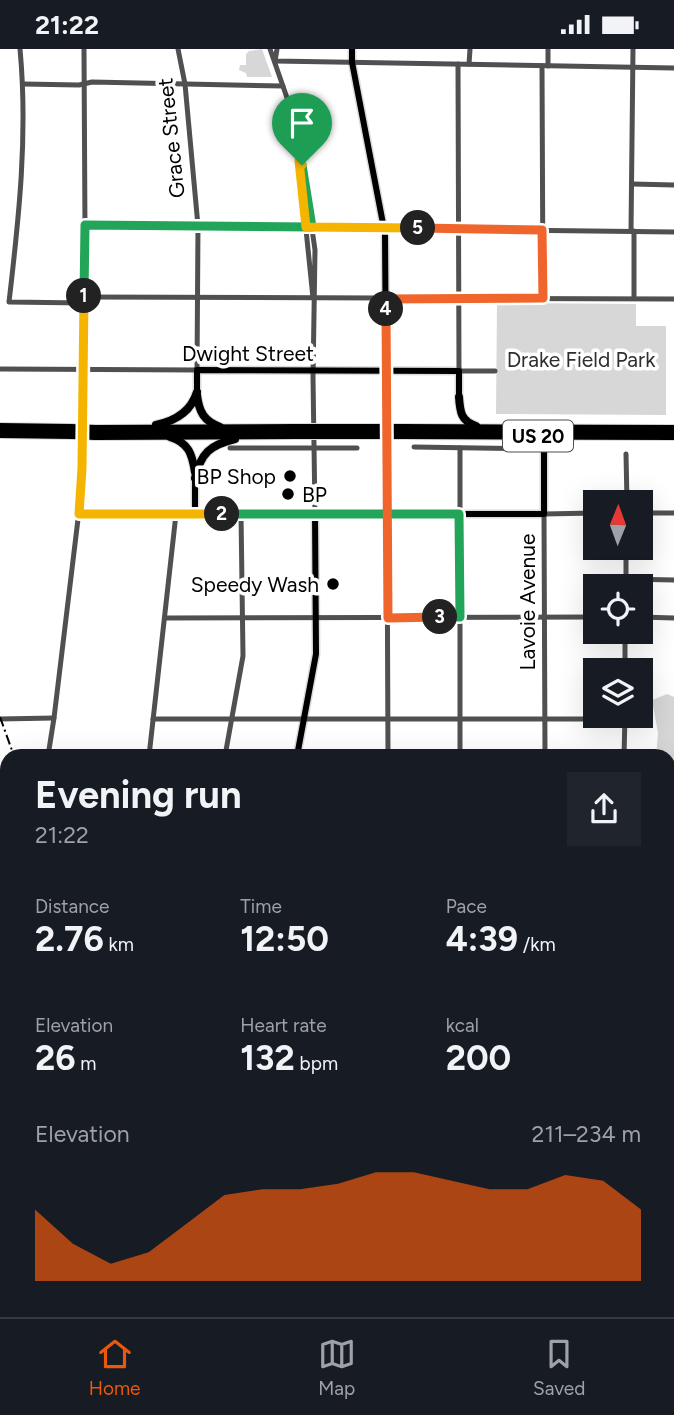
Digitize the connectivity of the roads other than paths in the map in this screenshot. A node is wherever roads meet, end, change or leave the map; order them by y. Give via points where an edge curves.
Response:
1 (20, 49) edge
2 (85, 49) edge
3 (178, 49) edge
4 (270, 49) edge
5 (277, 49) edge
6 (352, 49) edge
7 (470, 49) edge
8 (548, 49) edge
9 (633, 49) edge
10 (275, 61) junction
11 (352, 62) junction
12 (458, 64) junction
13 (469, 64) junction
14 (545, 66) junction
15 (633, 68) junction
16 (674, 68) edge
17 (85, 83) junction
18 (23, 84) junction
19 (185, 84) junction
20 (283, 86) junction
21 (632, 184) junction
22 (674, 184) edge
23 (85, 225) junction
24 (198, 226) junction
25 (309, 227) junction
26 (384, 228) junction
27 (458, 228) junction
28 (542, 230) junction
29 (633, 231) junction
30 (674, 232) edge
31 (198, 298) junction
32 (313, 298) junction
33 (458, 298) junction
34 (543, 298) junction
35 (634, 298) junction
36 (386, 299) junction
37 (674, 299) edge
38 (84, 300) junction
39 (0, 369) edge
40 (83, 370) junction
41 (197, 370) junction
42 (313, 371) junction
43 (386, 371) junction
44 (459, 371) junction
45 (495, 371) dead end
46 (197, 392) junction
47 (458, 397) joint
48 (0, 427) edge
49 (137, 429) junction
50 (230, 429) junction
51 (485, 429) junction
52 (674, 429) edge
53 (71, 432) junction
54 (95, 432) junction
55 (296, 432) junction
56 (402, 432) junction
57 (0, 434) edge
58 (164, 436) junction
59 (257, 436) junction
60 (613, 436) junction
61 (674, 436) edge
62 (314, 447) junction
63 (414, 447) dead end
64 (230, 448) dead end
65 (357, 448) dead end
66 (460, 448) junction
67 (544, 449) junction
68 (626, 454) dead end
69 (195, 478) junction
70 (627, 490) edge
71 (583, 513) edge
72 (653, 513) edge
73 (674, 513) edge
74 (79, 514) junction
75 (176, 514) junction
76 (195, 514) junction
77 (242, 514) junction
78 (315, 514) junction
79 (387, 514) junction
80 (459, 514) junction
81 (544, 514) junction
82 (674, 580) edge
83 (653, 581) edge
84 (460, 617) junction
85 (544, 617) junction
86 (583, 617) edge
87 (653, 617) edge
88 (165, 618) junction
89 (243, 618) junction
90 (315, 618) junction
91 (388, 618) junction
92 (674, 618) edge
93 (54, 718) junction
94 (583, 718) edge
95 (0, 719) edge
96 (153, 719) junction
97 (231, 719) junction
98 (303, 719) junction
99 (387, 719) junction
100 (460, 719) junction
101 (545, 719) junction
102 (625, 728) edge
103 (49, 749) edge
104 (150, 749) edge
105 (226, 749) edge
106 (298, 749) edge
107 (388, 749) edge
108 (460, 749) edge
109 (545, 749) edge
110 (624, 749) edge

1 - 18 street
2 - 17 street
3 - 19 street, Grace Street
4 - 10 street
5 - 10 street
6 - 11 main road
7 - 13 street
8 - 14 street
9 - 15 street
10 - 11 street
10 - 20 street
11 - 12 street
11 - 26 main road
12 - 13 street
12 - 27 street
13 - 14 street
14 - 15 street
14 - 28 street
15 - 16 street
15 - 21 street
17 - 18 street
17 - 19 street
17 - 23 street
18 - 38 street via 23,162 9,302
19 - 20 street
19 - 24 street, Grace Street
20 - 25 street via 293,115
21 - 22 street
21 - 29 street
23 - 24 street
23 - 38 street
24 - 25 street
24 - 31 street, Grace Street
25 - 26 street
25 - 32 street
26 - 27 street
26 - 36 main road
27 - 28 street
27 - 33 street
28 - 29 street
28 - 34 street
29 - 30 street
29 - 35 street
31 - 32 street
31 - 38 street
31 - 41 street, Grace Street
32 - 36 street
32 - 42 street
33 - 34 street
33 - 36 street
33 - 44 street
34 - 35 street
35 - 37 street
36 - 43 main road
38 - 40 street
39 - 40 street, Dwight Street
40 - 41 street, Dwight Street
40 - 74 street
41 - 42 main road, Dwight Street
41 - 46 main road, Grace Street
42 - 43 main road, Dwight Street
42 - 62 street
43 - 44 main road, Dwight Street
43 - 79 main road
44 - 45 street, Dwight Street
44 - 47 main road
46 - 49 highway via 178,417
46 - 50 highway via 203,417
47 - 51 highway via 463,419
48 - 53 highway, US 20
49 - 50 highway, US 20
49 - 54 highway, US 20
50 - 55 highway, US 20
51 - 52 highway, US 20
51 - 56 highway, US 20
53 - 54 highway, US 20, bridge
53 - 57 highway, US 20
54 - 58 highway, US 20
55 - 56 highway, US 20, bridge
55 - 59 highway, US 20
56 - 60 highway, US 20
58 - 59 highway, US 20
58 - 69 highway via 186,445
59 - 69 highway via 237,438 205,453
60 - 61 highway, US 20
60 - 67 highway via 558,440
62 - 64 street
62 - 65 street
62 - 78 street
63 - 66 street
66 - 67 street
66 - 80 street
67 - 81 main road, Lavoie Avenue
68 - 70 street
69 - 76 main road
71 - 81 street
72 - 73 street
74 - 75 street
74 - 93 street
75 - 76 street
75 - 88 street
76 - 77 main road
77 - 78 main road
77 - 89 street
78 - 79 main road
78 - 90 main road
79 - 80 main road
79 - 91 street
80 - 81 main road
80 - 84 street
81 - 85 street, Lavoie Avenue
82 - 83 street
84 - 85 street
84 - 91 street
84 - 100 street
85 - 86 street
85 - 101 street, Lavoie Avenue
87 - 92 street
88 - 89 street
88 - 96 street
89 - 90 street
89 - 97 street via 243,656
90 - 91 street
90 - 98 main road via 316,654
91 - 99 street
93 - 95 street
93 - 103 street
94 - 101 street
96 - 97 street
96 - 104 street
97 - 98 street
97 - 105 street
98 - 99 street
98 - 106 main road
99 - 100 street
99 - 107 street
100 - 101 street
100 - 108 street
101 - 109 street, Lavoie Avenue
102 - 110 street

